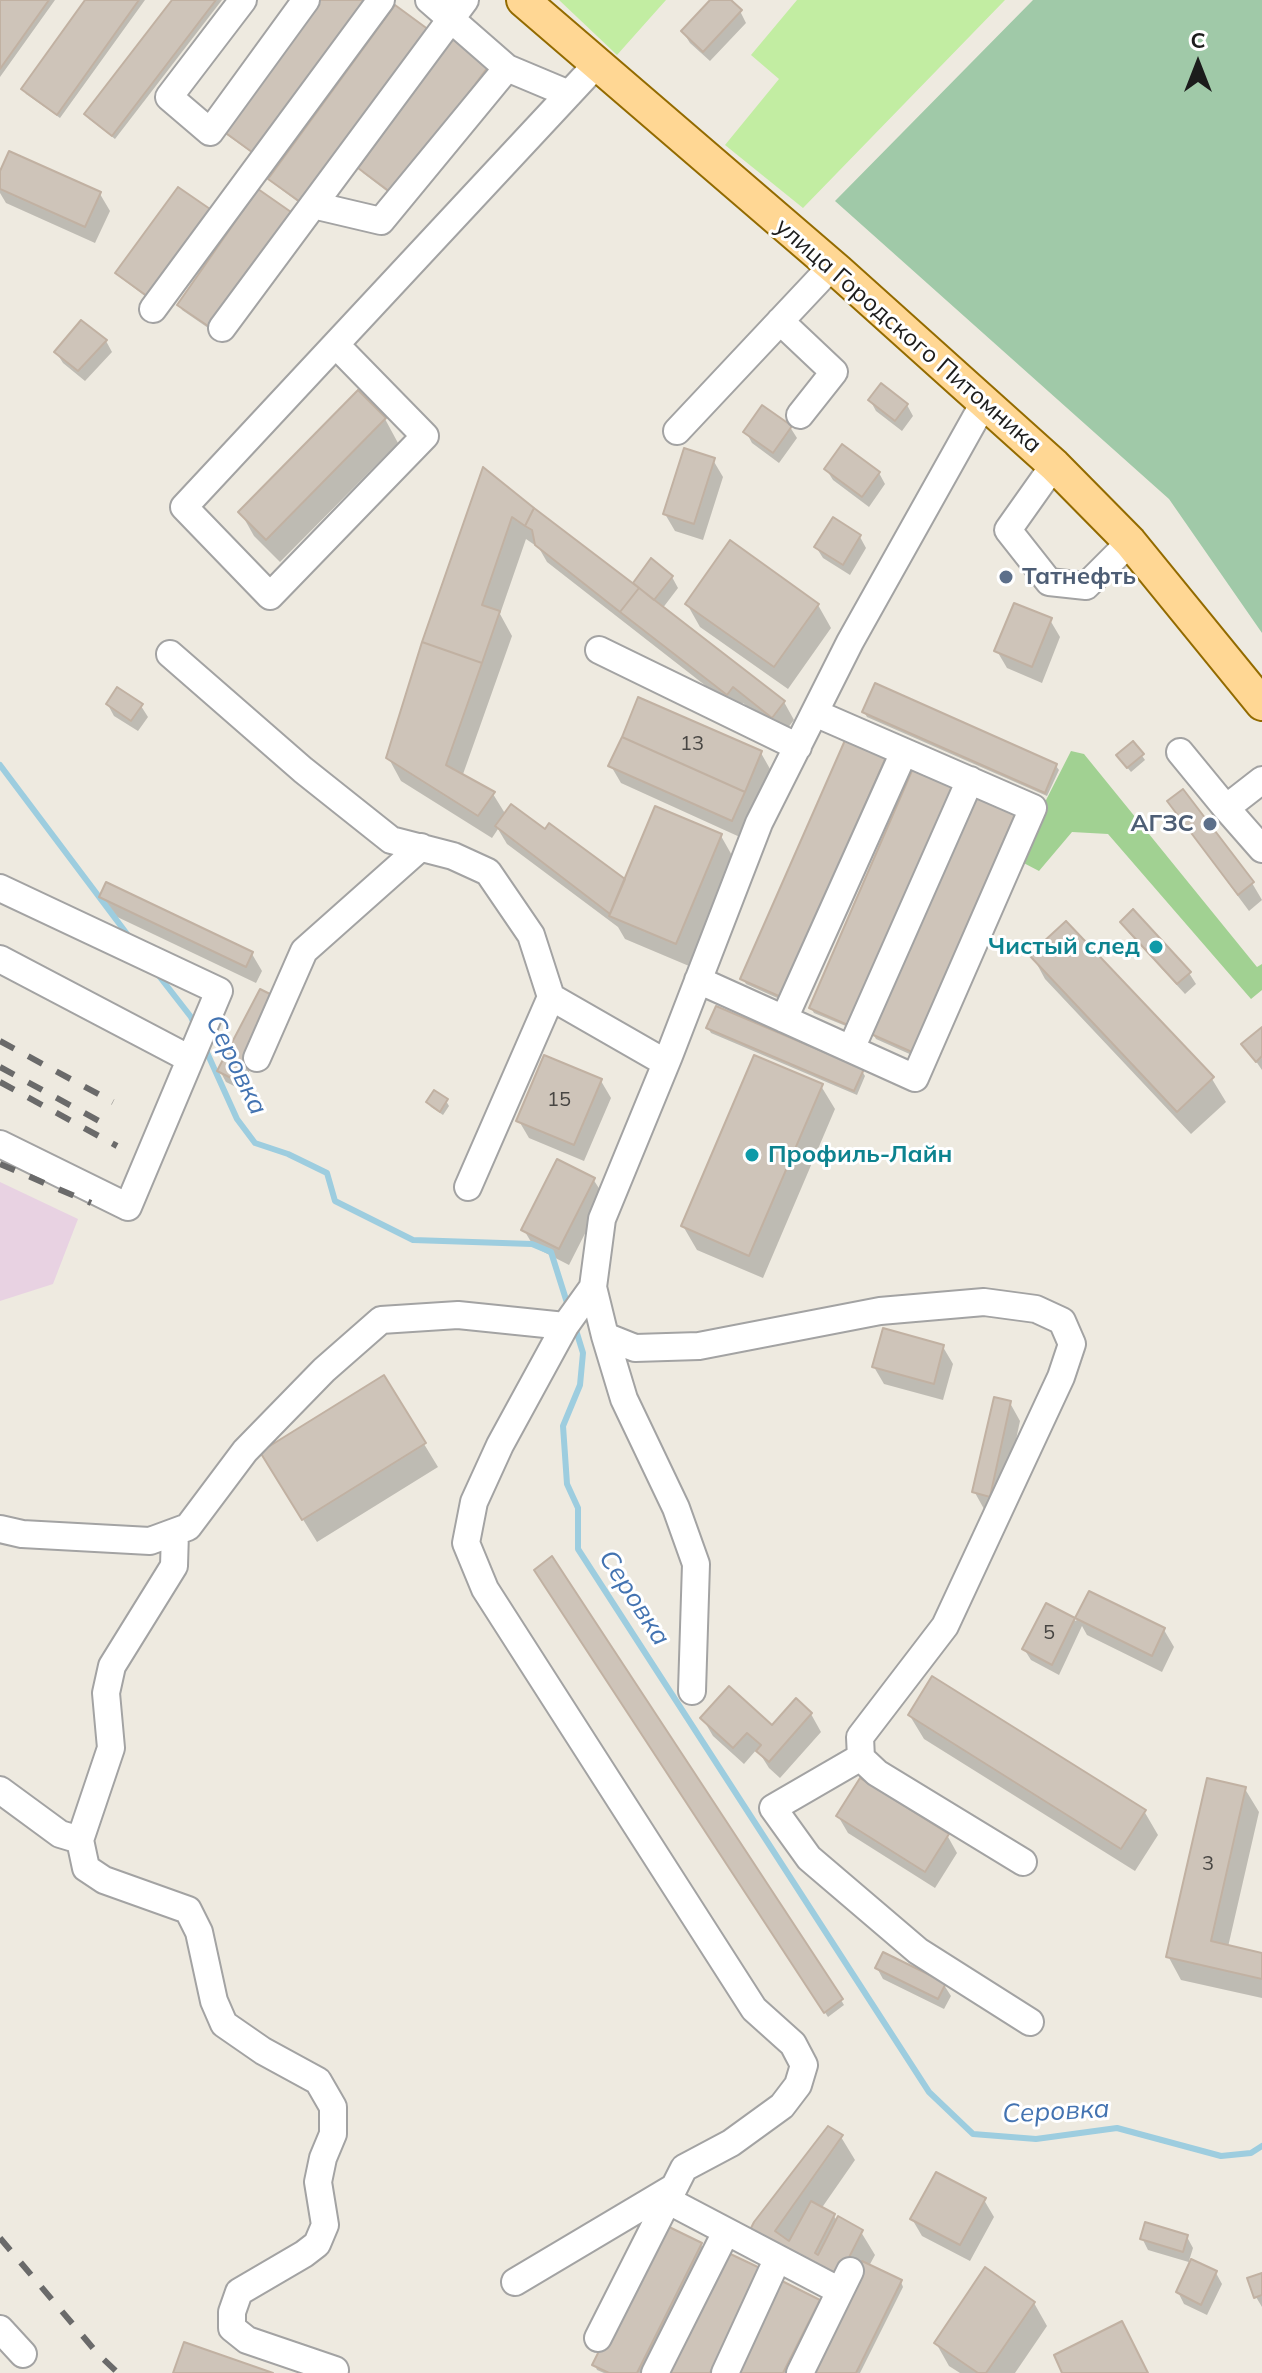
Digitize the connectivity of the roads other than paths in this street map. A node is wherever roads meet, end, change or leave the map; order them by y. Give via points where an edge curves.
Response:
1 (243, 0) edge
2 (306, 0) edge
3 (381, 0) edge
4 (429, 0) edge
5 (523, 0) edge
6 (457, 9) edge
7 (596, 65) junction
8 (507, 68) junction
9 (569, 94) junction
10 (313, 205) junction
11 (832, 266) junction
12 (153, 309) dead end
13 (780, 321) junction
14 (222, 328) dead end
15 (336, 345) junction
16 (985, 401) junction
17 (800, 415) dead end
18 (677, 431) dead end
19 (1054, 465) junction
20 (1130, 542) junction
21 (599, 650) dead end
22 (170, 654) dead end
23 (1262, 704) edge
24 (815, 713) junction
25 (798, 747) junction
26 (904, 752) junction
27 (1180, 752) dead end
28 (970, 780) junction
29 (1262, 780) edge
30 (1226, 808) junction
31 (421, 847) junction
32 (1262, 849) edge
33 (0, 888) edge
34 (0, 959) edge
35 (698, 980) junction
36 (551, 997) junction
37 (784, 1019) junction
38 (851, 1049) junction
39 (257, 1058) dead end
40 (190, 1059) junction
41 (666, 1063) junction
42 (0, 1144) edge
43 (468, 1187) dead end
44 (593, 1287) junction
45 (565, 1326) junction
46 (605, 1336) junction
47 (0, 1529) edge
48 (175, 1532) junction
49 (692, 1691) dead end
50 (861, 1757) junction
51 (0, 1790) edge
52 (80, 1840) junction
53 (1023, 1862) dead end
54 (1030, 2022) dead end
55 (670, 2194) junction
56 (726, 2232) junction
57 (777, 2260) junction
58 (515, 2282) dead end
59 (0, 2329) edge
60 (598, 2338) dead end
61 (23, 2354) dead end
62 (335, 2370) dead end
63 (655, 2373) edge
64 (725, 2373) edge
65 (800, 2373) edge

1 - 2 street via 169,97 210,132
3 - 12 street
4 - 6 street
5 - 7 main road, улица Городского Питомника
6 - 8 street
6 - 10 street
7 - 9 street
7 - 11 main road, улица Городского Питомника
8 - 9 street
8 - 10 street via 381,221
9 - 15 street
10 - 14 street
11 - 13 street
11 - 16 main road, улица Городского Питомника
13 - 17 street via 834,372
13 - 18 street
15 - 15 street via 184,507 270,596 425,436
16 - 19 main road, улица Городского Питомника
16 - 24 street
19 - 20 main road, улица Городского Питомника
19 - 20 street via 1008,530 1049,582 1086,586
20 - 23 main road, улица Городского Питомника
21 - 25 street
22 - 31 street via 391,840
24 - 25 street
24 - 26 street
25 - 35 street via 759,823
26 - 28 street
26 - 37 street
27 - 30 street
28 - 38 street
28 - 38 street via 1033,808 915,1078
29 - 30 street
30 - 32 street
31 - 36 street via 488,872 531,935
31 - 39 street via 304,951
33 - 40 street via 219,991
34 - 40 street
35 - 37 street
35 - 41 street
36 - 41 street
36 - 43 street
37 - 38 street
40 - 42 street via 128,1207
41 - 44 street via 602,1219
44 - 45 street
44 - 46 street
45 - 48 street via 458,1315 381,1320 245,1451 188,1527
45 - 55 street via 500,1445 474,1502 466,1543 485,1589 754,2009 793,2044 804,2065 798,2085 782,2106 731,2143 684,2168
46 - 49 street via 624,1399 676,1508 696,1564
46 - 50 street via 635,1348 699,1346 880,1311 984,1302 1036,1309 1062,1321 1072,1344 1061,1377 945,1626 860,1737
47 - 48 street via 150,1541
48 - 52 street via 174,1566 112,1666 106,1693 111,1748
50 - 53 street via 877,1773
50 - 54 street via 773,1808 809,1858 918,1951
51 - 52 street via 60,1834
52 - 62 street via 86,1868 104,1880 188,1910 224,2024 318,2081 333,2107 333,2134 318,2182 325,2225 317,2244 239,2292 232,2328 247,2340
55 - 56 street
55 - 58 street
55 - 60 street
56 - 57 street
56 - 63 street
57 - 64 street
57 - 65 street via 845,2281
59 - 61 street

